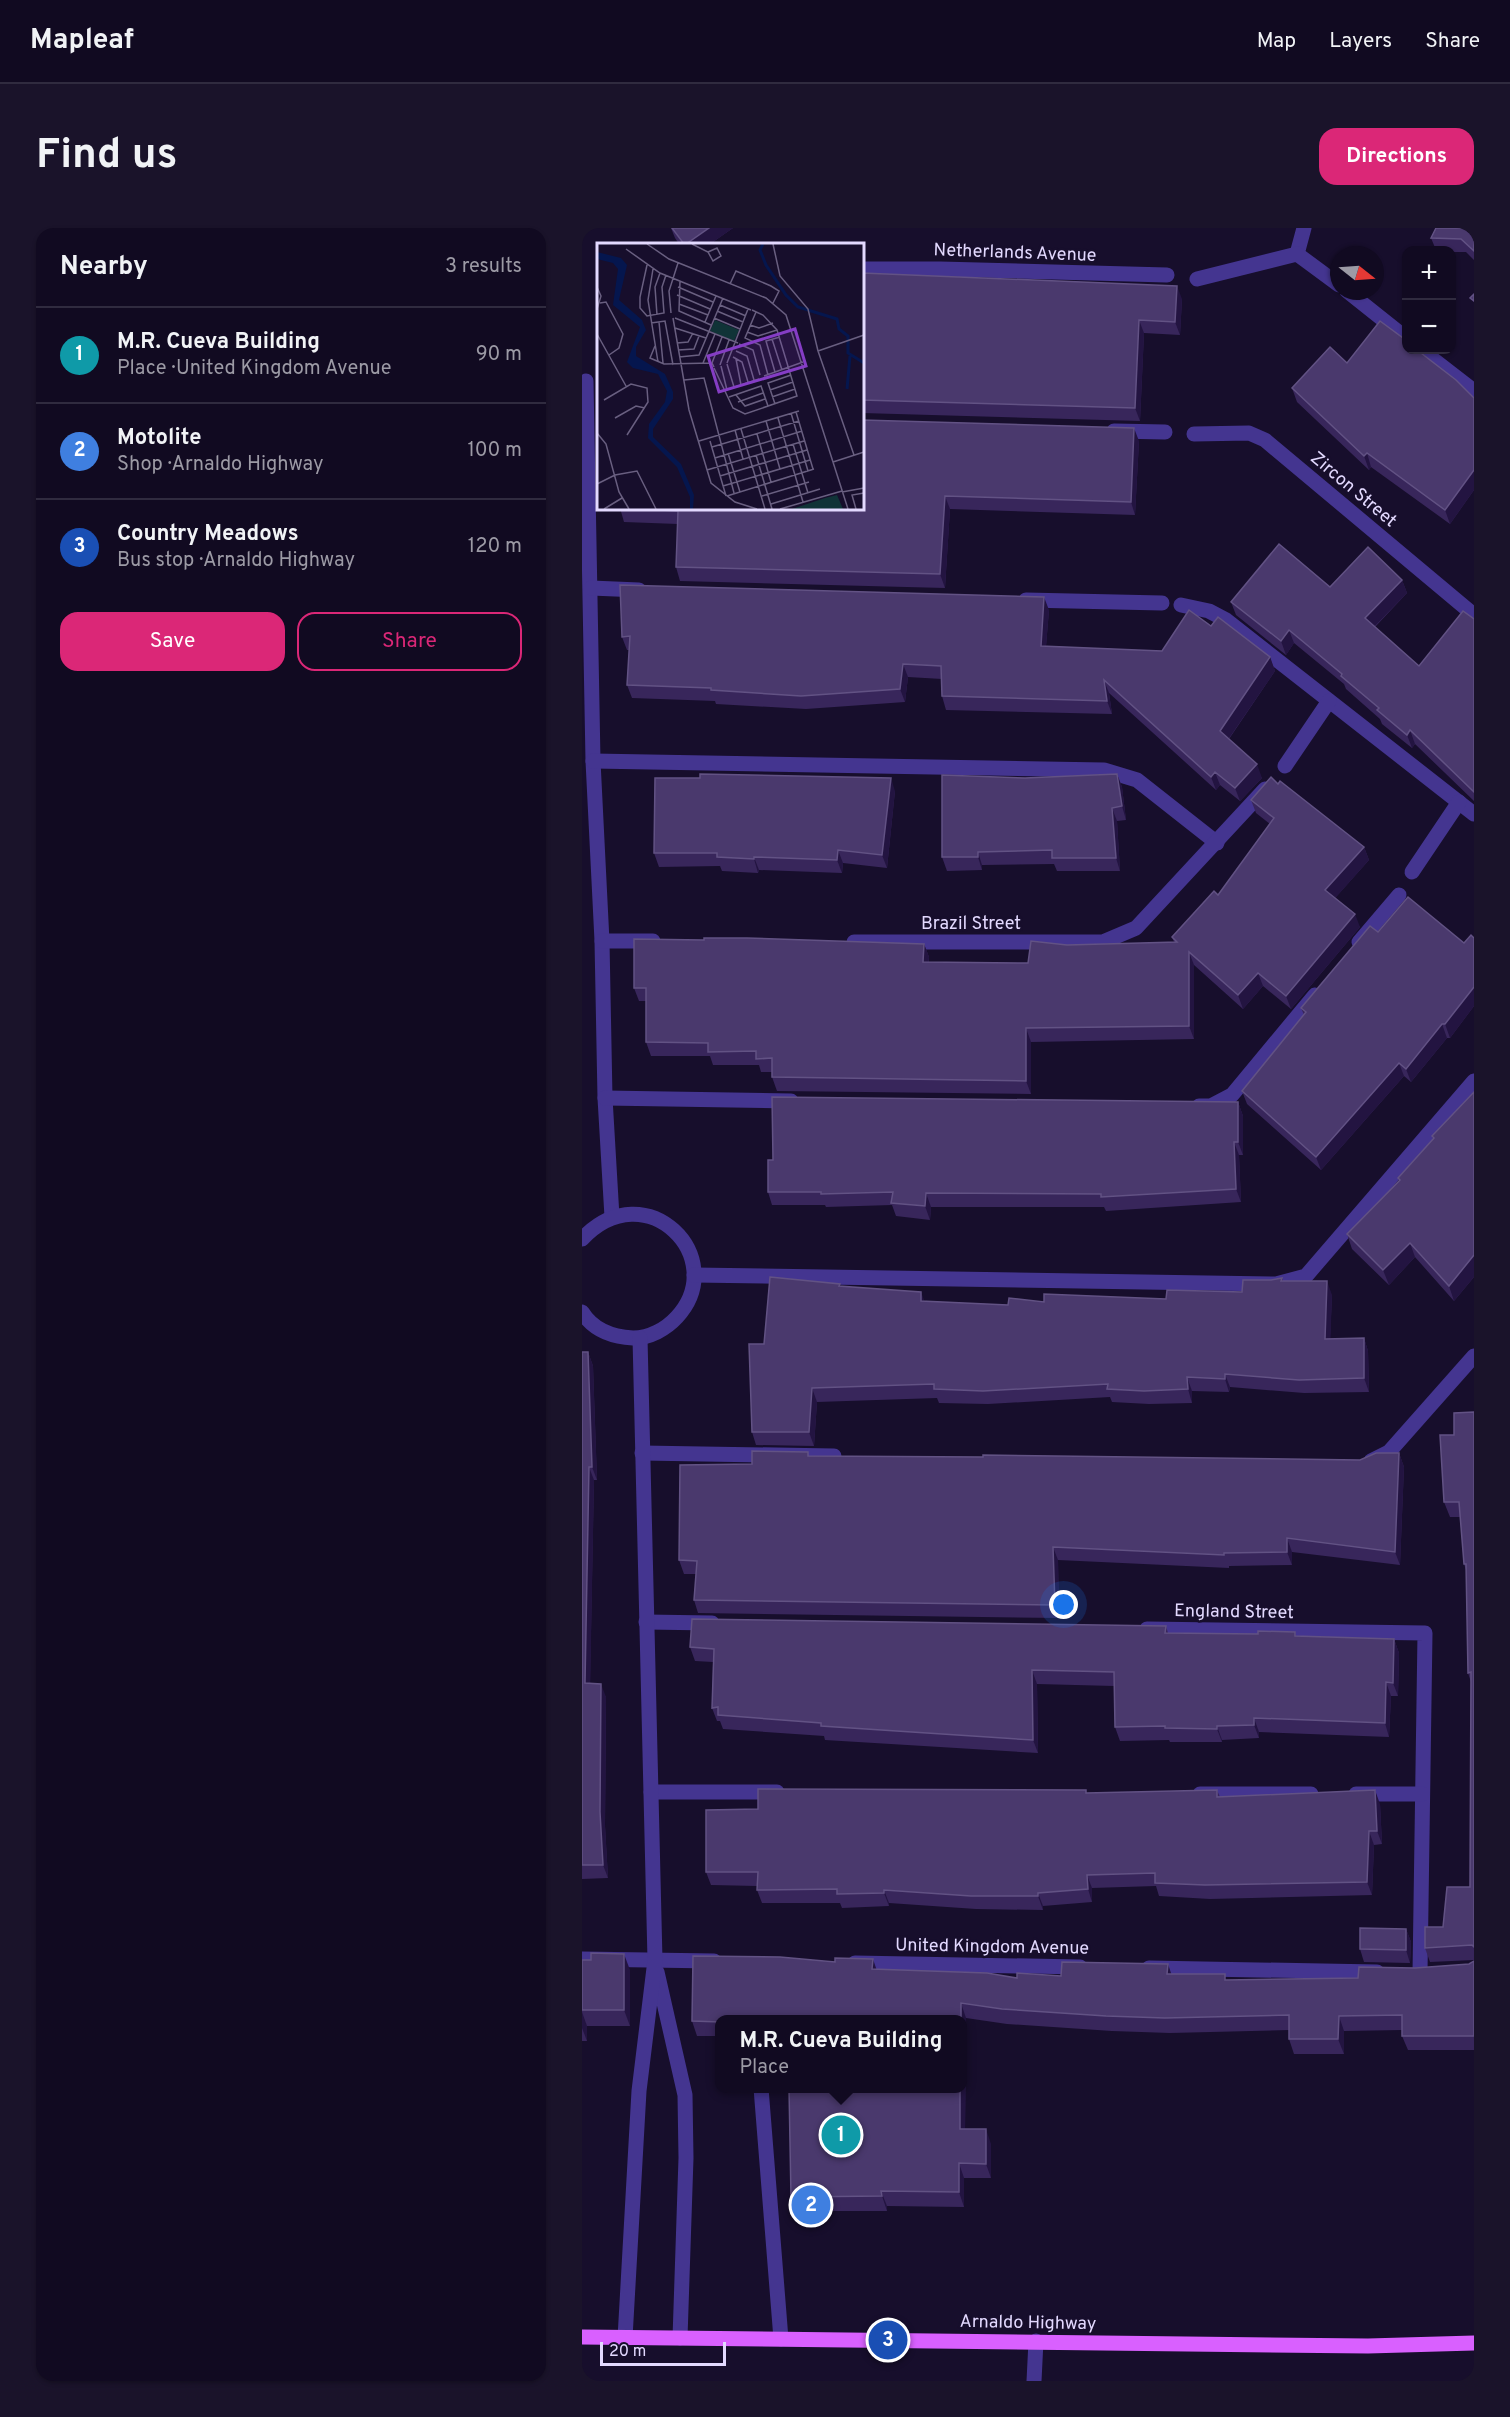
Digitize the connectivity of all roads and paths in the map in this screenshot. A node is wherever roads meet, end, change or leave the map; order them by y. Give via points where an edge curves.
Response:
1 (1304, 228) edge
2 (1297, 254) junction
3 (864, 269) edge
4 (1167, 275) dead end
5 (1330, 278) edge
6 (1197, 279) dead end
7 (1358, 300) edge
8 (1402, 334) edge
9 (1426, 354) edge
10 (589, 379) edge
11 (1474, 391) edge
12 (593, 415) edge
13 (1095, 430) edge
14 (1164, 432) dead end
15 (1194, 434) dead end
16 (591, 588) junction
17 (650, 590) edge
18 (1007, 599) edge
19 (1162, 603) dead end
20 (1181, 605) dead end
21 (1474, 615) edge
22 (1329, 700) junction
23 (593, 761) junction
24 (1285, 766) dead end
25 (1272, 781) edge
26 (1459, 802) junction
27 (1474, 814) edge
28 (1216, 843) junction
29 (1412, 872) dead end
30 (1399, 895) dead end
31 (602, 941) junction
32 (674, 941) edge
33 (841, 942) edge
34 (1353, 950) edge
35 (1323, 986) edge
36 (1474, 1081) edge
37 (605, 1098) junction
38 (807, 1101) edge
39 (1187, 1106) edge
40 (612, 1216) junction
41 (582, 1239) edge
42 (694, 1275) junction
43 (582, 1312) edge
44 (640, 1338) junction
45 (1474, 1356) edge
46 (642, 1454) junction
47 (844, 1456) edge
48 (1353, 1464) edge
49 (646, 1622) junction
50 (730, 1623) edge
51 (1137, 1629) edge
52 (651, 1792) junction
53 (793, 1792) edge
54 (1184, 1794) edge
55 (1422, 1794) junction
56 (582, 1959) edge
57 (655, 1960) junction
58 (727, 1961) edge
59 (834, 1963) edge
60 (1097, 1967) edge
61 (1133, 1968) edge
62 (761, 2093) edge
63 (582, 2337) edge
64 (625, 2338) junction
65 (680, 2338) junction
66 (781, 2339) junction
67 (1036, 2341) junction
68 (1474, 2343) edge
69 (1034, 2381) edge

1 - 2 street
2 - 5 street
2 - 6 street
3 - 4 street, Netherlands Avenue
7 - 8 street
9 - 11 street
10 - 12 street
12 - 16 street
13 - 14 street
15 - 21 street, Zircon Street via 1249,433 1265,440
16 - 17 street
16 - 23 street
18 - 19 street
20 - 22 street via 1209,611 1226,620
22 - 24 street
22 - 26 street
23 - 28 street via 1104,770 1137,780
23 - 31 street
25 - 28 street, Brazil Street
26 - 27 street
26 - 29 street
28 - 33 street, Brazil Street via 1136,928 1103,942
30 - 34 street
31 - 32 street
31 - 37 street
35 - 39 street via 1232,1095 1211,1106
36 - 42 street via 1306,1276 1276,1284
37 - 38 street
37 - 40 street
40 - 41 street via 594,1226
40 - 42 street via 650,1215 668,1224 691,1255
42 - 44 street via 692,1292 672,1323
43 - 44 street via 600,1330 619,1337
44 - 46 street
45 - 48 street via 1389,1452 1365,1464
46 - 47 street
46 - 49 street
49 - 50 street
49 - 52 street
51 - 55 street, England Street via 1425,1634
52 - 53 street
52 - 57 street
54 - 55 street
55 - 61 street via 1413,1973
56 - 57 street
57 - 58 street
57 - 64 street via 639,2091
57 - 65 street via 684,2095 686,2158
59 - 60 street, United Kingdom Avenue
62 - 66 street
63 - 64 main road, Arnaldo Highway
64 - 65 main road, Arnaldo Highway
65 - 66 main road, Arnaldo Highway
66 - 67 main road, Arnaldo Highway
67 - 68 main road, Arnaldo Highway via 1368,2346
67 - 69 street

